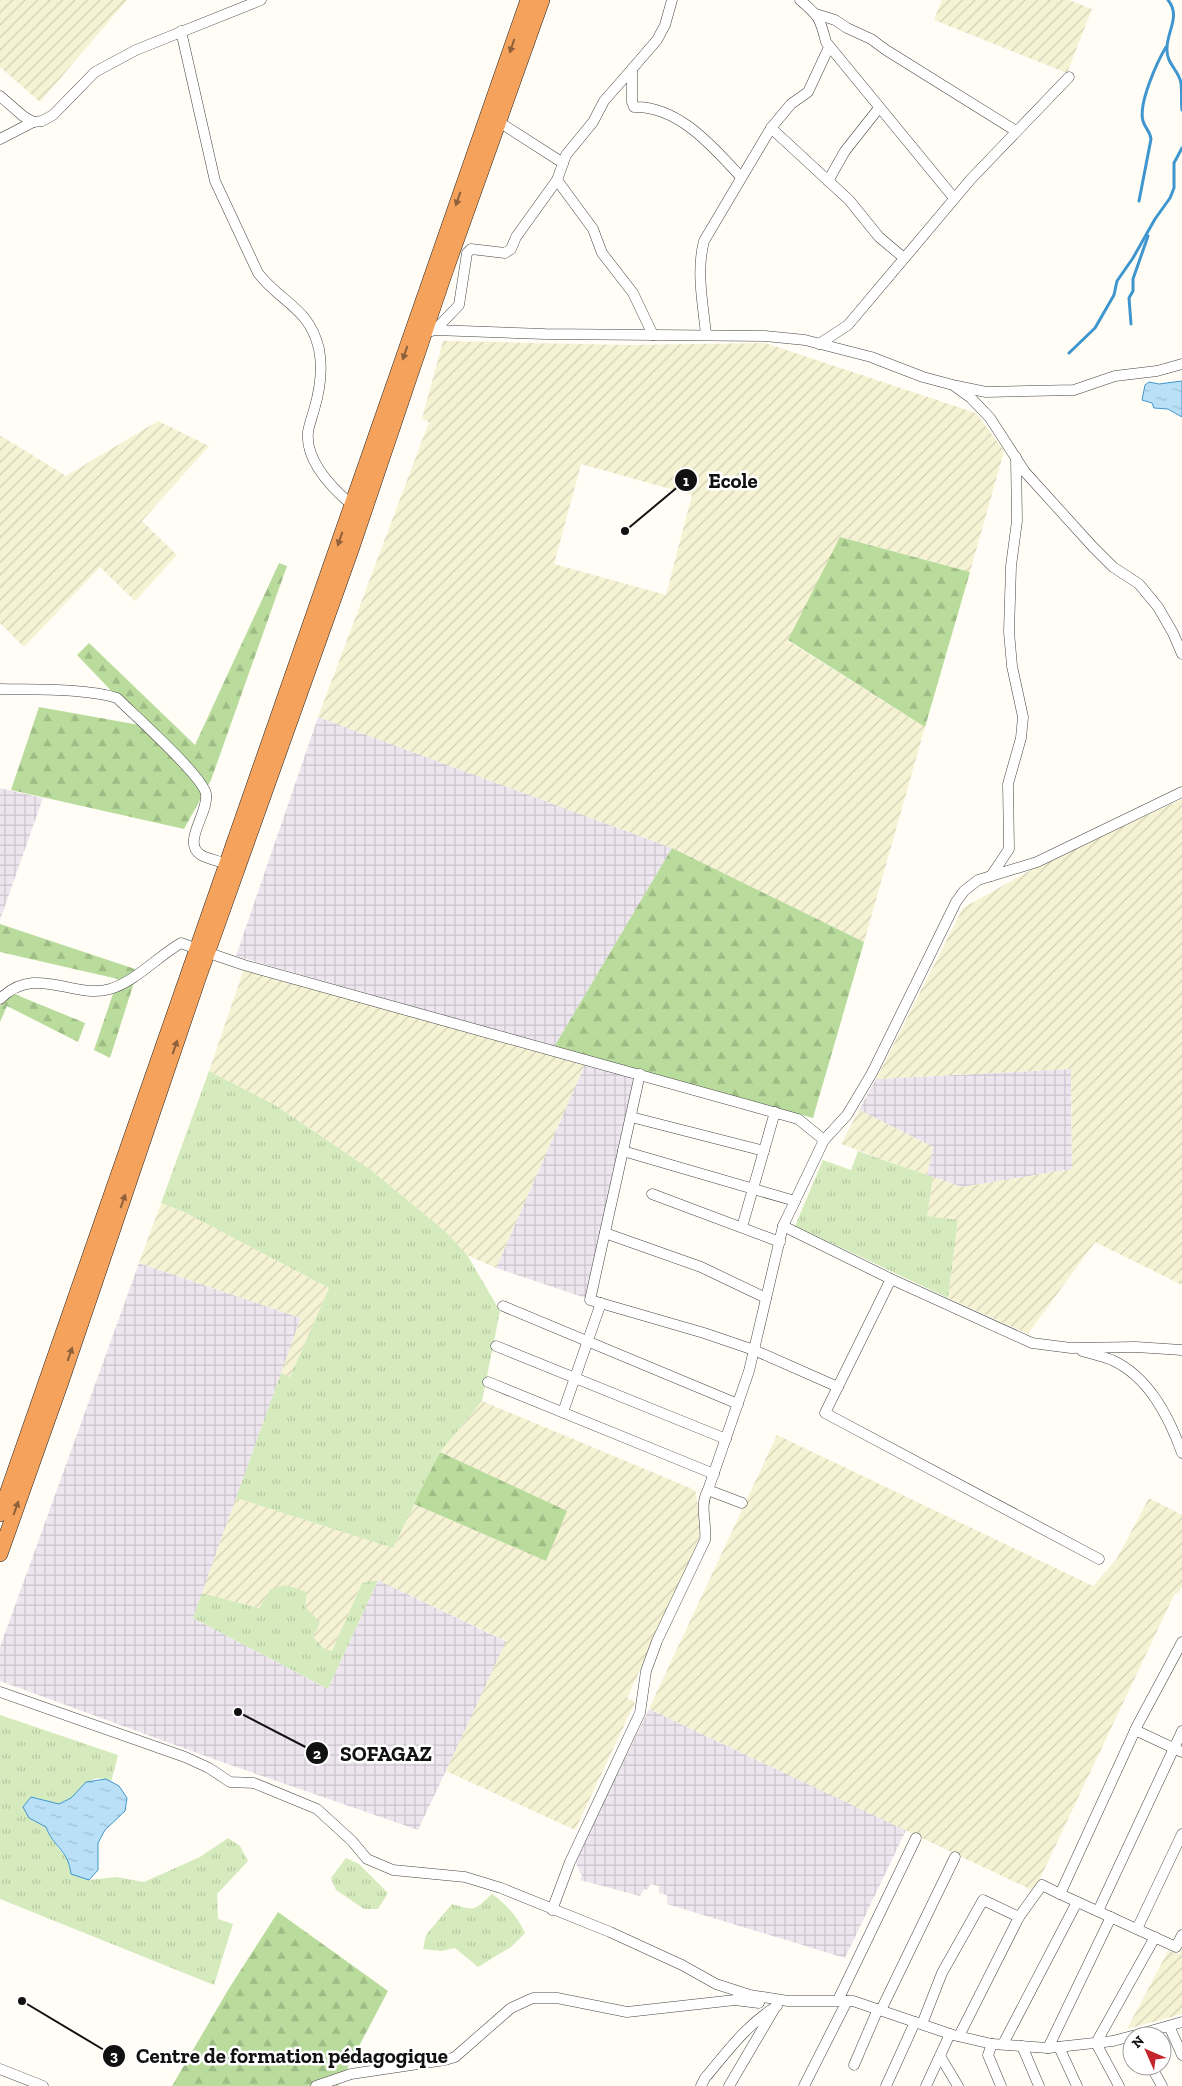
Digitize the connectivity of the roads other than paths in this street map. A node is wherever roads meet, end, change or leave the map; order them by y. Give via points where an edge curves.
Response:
1 (260, 0) edge
2 (528, 0) edge
3 (542, 0) edge
4 (672, 0) edge
5 (800, 0) edge
6 (816, 14) junction
7 (181, 31) junction
8 (830, 47) junction
9 (632, 69) junction
10 (1069, 77) dead end
11 (0, 96) edge
12 (879, 108) junction
13 (33, 122) junction
14 (499, 122) junction
15 (771, 128) junction
16 (1016, 131) junction
17 (0, 139) edge
18 (563, 163) junction
19 (741, 177) junction
20 (557, 180) junction
21 (828, 181) junction
22 (954, 198) junction
23 (904, 258) junction
24 (430, 332) junction
25 (653, 335) junction
26 (706, 335) junction
27 (819, 344) junction
28 (1182, 364) edge
29 (953, 385) junction
30 (1016, 456) junction
31 (352, 505) junction
32 (1182, 654) edge
33 (0, 689) edge
34 (1182, 792) edge
35 (226, 864) junction
36 (991, 876) junction
37 (203, 951) junction
38 (0, 999) edge
39 (640, 1074) junction
40 (775, 1112) junction
41 (631, 1117) junction
42 (824, 1140) junction
43 (623, 1151) junction
44 (764, 1151) junction
45 (753, 1188) junction
46 (652, 1194) dead end
47 (796, 1201) junction
48 (783, 1226) junction
49 (742, 1227) junction
50 (605, 1232) junction
51 (780, 1242) junction
52 (892, 1279) junction
53 (766, 1298) junction
54 (601, 1303) junction
55 (503, 1306) dead end
56 (588, 1341) junction
57 (496, 1346) dead end
58 (1071, 1348) junction
59 (754, 1350) junction
60 (1182, 1350) edge
61 (575, 1378) junction
62 (488, 1382) dead end
63 (838, 1386) junction
64 (738, 1404) junction
65 (563, 1412) junction
66 (726, 1439) junction
67 (1182, 1454) edge
68 (714, 1474) junction
69 (708, 1490) junction
70 (742, 1503) dead end
71 (0, 1514) edge
72 (0, 1554) edge
73 (1099, 1559) dead end
74 (1182, 1642) edge
75 (0, 1692) edge
76 (1135, 1730) junction
77 (1182, 1732) edge
78 (1178, 1750) edge
79 (1182, 1834) edge
80 (916, 1838) dead end
81 (954, 1857) dead end
82 (1060, 1894) junction
83 (1077, 1902) junction
84 (552, 1910) junction
85 (1098, 1911) junction
86 (1018, 1917) junction
87 (1112, 1917) junction
88 (1137, 1929) junction
89 (1182, 1935) edge
90 (1155, 1937) junction
91 (827, 2000) junction
92 (842, 2000) junction
93 (776, 2006) junction
94 (879, 2010) junction
95 (1182, 2022) edge
96 (918, 2023) junction
97 (1169, 2026) edge
98 (1172, 2033) edge
99 (955, 2035) junction
100 (1122, 2039) edge
101 (1096, 2043) junction
102 (992, 2044) junction
103 (1003, 2044) junction
104 (1022, 2046) junction
105 (1059, 2046) junction
106 (1048, 2048) junction
107 (1182, 2055) edge
108 (940, 2056) junction
109 (854, 2066) dead end
110 (0, 2069) edge
111 (43, 2086) edge
112 (316, 2086) edge
113 (701, 2086) edge
114 (729, 2086) edge
115 (804, 2086) edge
116 (886, 2086) edge
117 (926, 2086) edge
118 (958, 2086) edge
119 (1001, 2086) edge
120 (1039, 2086) edge
121 (1077, 2086) edge
122 (1119, 2086) edge

1 - 7 street
2 -> 31 highway
3 - 14 highway
4 - 9 street via 661,32
5 - 6 street
6 - 8 street
6 - 16 street via 871,39
7 - 13 street via 95,72 53,115
7 - 31 street via 215,181 258,273 295,306 308,323 319,350 321,383 308,432 309,446 316,464 332,488
8 - 12 street
8 - 15 street via 808,92 791,104
9 - 18 street via 604,101
9 - 19 street via 634,107 658,109 677,119 705,139
10 - 16 street
11 - 13 street
12 - 21 street via 845,151
12 - 22 street
13 - 17 street
14 - 18 street
14 - 24 highway
15 - 19 street
15 - 21 street
16 - 22 street
18 - 20 street
19 - 26 street via 704,241 700,257
20 - 24 street via 511,249 505,253 471,249 467,252 459,305
20 - 25 street via 593,229 602,253 633,293
21 - 23 street via 849,200 879,237
22 - 23 street
23 - 27 street via 848,325
24 - 25 street
24 - 37 highway
25 - 26 street
26 - 27 street via 765,336
27 - 29 street via 872,357
28 - 29 street via 1115,376 1074,390 986,392
29 - 30 street via 990,418
30 - 32 street via 1025,472 1113,567 1139,584 1152,599
30 - 36 street via 1017,521 1011,566 1009,632 1012,666 1024,717 1008,784 1009,849
31 -> 35 highway
33 - 35 street via 117,698 172,751 203,787 206,795 204,812 193,838 194,847 200,854
34 - 36 street via 1037,862
35 - 37 highway
36 - 42 street via 978,880 956,902 872,1073 847,1115
37 - 38 street via 181,943 142,972 112,988 90,991 60,984 33,983 23,984
37 - 39 street
37 - 71 highway
72 -> 37 highway via 198,979
39 - 40 street
39 - 41 street
40 - 42 street via 798,1119
40 - 44 street
41 - 43 street
41 - 44 street
42 - 47 street
43 - 45 street
43 - 50 street
44 - 45 street
45 - 47 street
45 - 49 street
46 - 49 street
47 - 48 street
48 - 51 street
48 - 52 street
49 - 51 street
50 - 53 street via 701,1267
50 - 54 street via 590,1300
51 - 53 street
52 - 58 street via 1032,1342
52 - 63 street
53 - 59 street
54 - 56 street
54 - 59 street
55 - 56 street
56 - 61 street
56 - 64 street
57 - 61 street
58 - 60 street
58 - 67 street via 1112,1360 1145,1385 1169,1421
59 - 63 street
59 - 64 street
61 - 65 street
61 - 66 street
62 - 65 street
63 - 73 street via 825,1413
64 - 66 street
65 - 68 street
66 - 68 street
68 - 69 street
69 - 70 street
69 - 84 street via 703,1498 705,1540 657,1641 646,1671 640,1713 570,1862
74 - 76 street
75 - 84 street via 184,1757 230,1782 254,1783 317,1809 367,1859 393,1870 465,1877
76 - 78 street
76 - 82 street
77 - 78 street
78 - 85 street
79 - 88 street
80 - 92 street
81 - 94 street
82 - 83 street
82 - 86 street via 1042,1885
83 - 85 street
83 - 103 street
84 - 91 street via 610,1932 716,1984 750,1995 788,2000
85 - 87 street
86 - 96 street via 983,1900
86 - 99 street
87 - 88 street
87 - 106 street
88 - 90 street
89 - 90 street via 1176,1947
90 - 101 street
91 - 92 street
91 - 93 street via 793,2007
92 - 94 street
92 - 115 street
93 - 112 street via 735,2000 627,2012 557,1998 533,1998 511,2008 455,2057 351,2074
93 - 113 street via 745,2030
93 - 114 street
94 - 96 street
94 - 109 street
95 - 97 street
96 - 99 street
96 - 116 street
98 - 107 street
99 - 102 street
99 - 108 street
100 - 101 street
101 - 105 street
101 - 122 street
102 - 103 street
102 - 119 street via 988,2055
103 - 104 street
104 - 106 street
104 - 120 street
105 - 106 street
105 - 121 street
108 - 117 street
108 - 118 street
110 - 111 street

